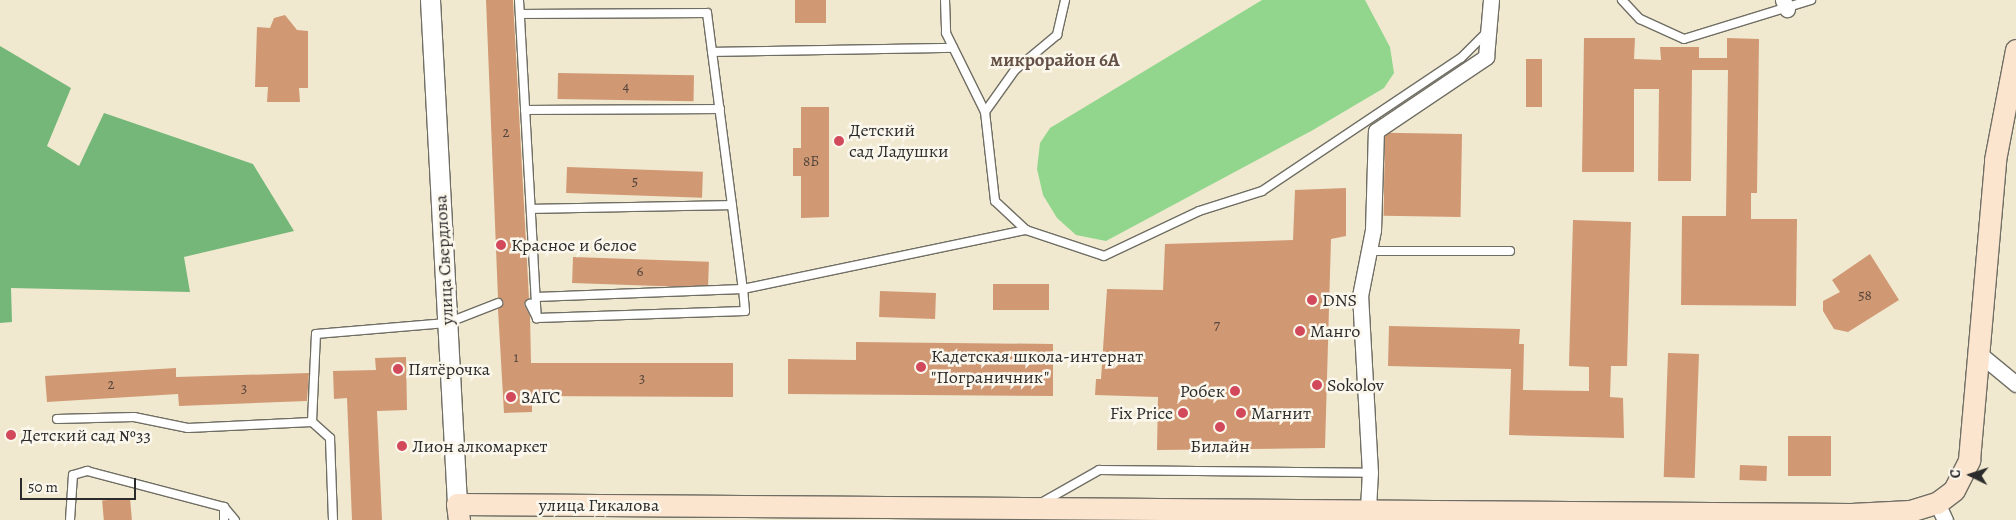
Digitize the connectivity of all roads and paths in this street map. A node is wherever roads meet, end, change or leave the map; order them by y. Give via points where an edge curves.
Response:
1 (430, 0) edge
2 (519, 0) edge
3 (945, 0) edge
4 (1065, 0) edge
5 (1491, 0) edge
6 (1622, 0) edge
7 (1811, 0) edge
8 (1785, 5) edge
9 (520, 14) junction
10 (1485, 34) junction
11 (953, 48) junction
12 (2016, 50) edge
13 (712, 52) junction
14 (526, 110) junction
15 (720, 110) junction
16 (985, 112) junction
17 (732, 205) junction
18 (531, 209) junction
19 (1026, 230) junction
20 (1369, 251) junction
21 (1510, 251) dead end
22 (743, 289) junction
23 (536, 297) junction
24 (498, 303) dead end
25 (530, 304) dead end
26 (537, 318) junction
27 (448, 323) junction
28 (1976, 351) junction
29 (2016, 384) edge
30 (57, 419) dead end
31 (312, 422) junction
32 (1370, 473) junction
33 (224, 508) junction
34 (1030, 509) junction
35 (1368, 509) junction
36 (458, 512) edge
37 (1941, 512) edge
38 (846, 513) edge
39 (1429, 516) edge
40 (1851, 517) edge
41 (70, 520) edge
42 (224, 520) edge
43 (235, 520) edge
44 (333, 520) edge

1 - 27 street, улица Свердлова
2 - 9 lane
3 - 11 lane via 946,32
4 - 16 lane via 1057,35 1015,70
5 - 10 street
6 - 8 lane via 1640,19 1684,39
7 - 8 lane
9 - 13 lane via 707,13
9 - 14 lane
10 - 19 lane via 1461,58 1262,191 1199,212 1104,256
10 - 20 street via 1486,57 1376,131
11 - 13 lane
11 - 16 lane
12 - 28 main road via 1995,160
13 - 15 lane
14 - 15 lane
14 - 18 lane
15 - 17 lane
16 - 19 lane via 995,201
17 - 18 lane
17 - 22 lane
18 - 23 lane
19 - 22 lane
20 - 21 lane
20 - 32 street via 1360,296
22 - 23 lane
22 - 26 lane via 745,311
23 - 26 lane
24 - 27 lane
25 - 26 lane
27 - 31 lane via 316,334
27 - 36 street, улица Свердлова
28 - 29 street
28 - 37 main road via 1968,460
30 - 31 lane via 134,417 188,428
31 - 44 lane via 330,438
32 - 34 lane via 1099,470
32 - 35 street
33 - 41 lane via 88,471 74,475
33 - 42 lane
33 - 43 lane
34 - 35 main road, улица Гикалова
34 - 38 main road, улица Гикалова
35 - 39 main road, улица Гикалова
36 - 38 main road, улица Гикалова
37 - 40 main road, улица Гикалова via 1910,511
39 - 40 main road, улица Гикалова

